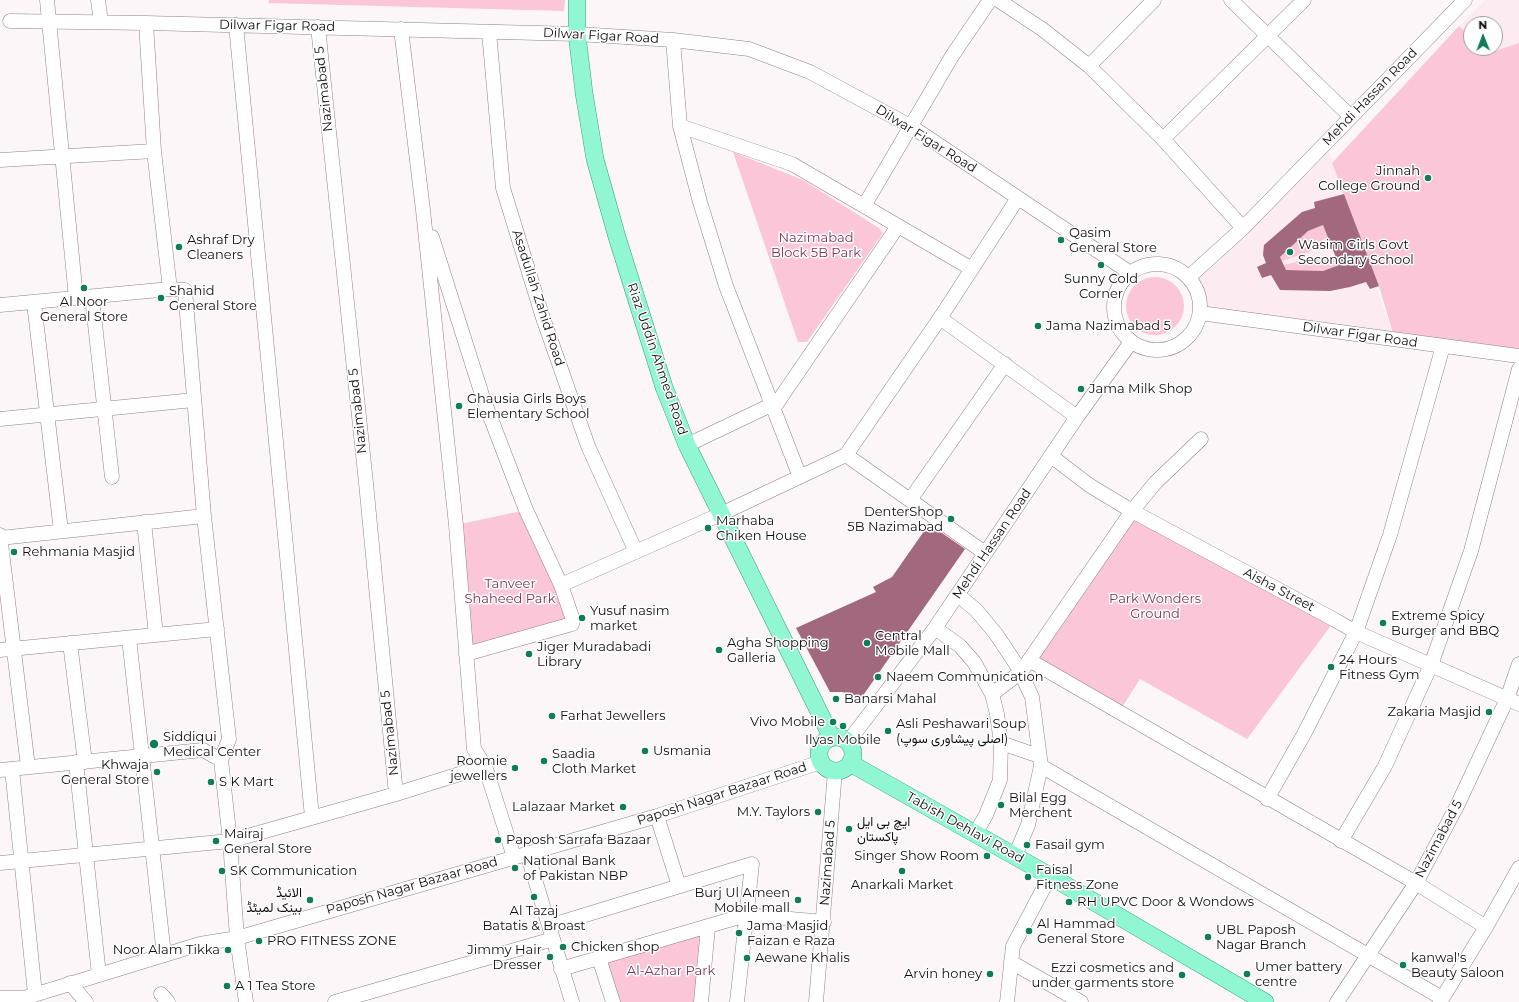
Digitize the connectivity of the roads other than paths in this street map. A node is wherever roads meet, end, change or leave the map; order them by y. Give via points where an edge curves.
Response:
1 (46, 0) edge
2 (98, 0) edge
3 (577, 0) edge
4 (990, 0) edge
5 (998, 0) edge
6 (1231, 0) edge
7 (1304, 0) edge
8 (1465, 0) edge
9 (1151, 1) edge
10 (49, 21) junction
11 (10, 22) dead end
12 (101, 22) junction
13 (146, 23) junction
14 (236, 25) junction
15 (318, 27) junction
16 (401, 29) junction
17 (489, 32) junction
18 (577, 34) junction
19 (1268, 37) junction
20 (673, 40) junction
21 (1089, 66) junction
22 (1352, 117) junction
23 (680, 126) junction
24 (912, 126) junction
25 (1163, 139) junction
26 (154, 151) junction
27 (61, 156) junction
28 (0, 160) edge
29 (1018, 198) junction
30 (864, 206) junction
31 (423, 210) junction
32 (898, 226) junction
33 (1243, 228) junction
34 (972, 269) junction
35 (1129, 272) junction
36 (1189, 277) junction
37 (170, 289) junction
38 (92, 297) junction
39 (76, 298) junction
40 (34, 303) junction
41 (0, 305) edge
42 (1200, 313) junction
43 (940, 318) junction
44 (1131, 342) junction
45 (1443, 346) junction
46 (1519, 356) edge
47 (1005, 364) junction
48 (1519, 368) edge
49 (194, 400) junction
50 (772, 407) junction
51 (104, 408) junction
52 (47, 414) junction
53 (1077, 417) junction
54 (0, 419) edge
55 (1201, 439) dead end
56 (687, 445) junction
57 (846, 455) junction
58 (1051, 456) junction
59 (112, 477) dead end
60 (800, 477) junction
61 (910, 500) junction
62 (1132, 511) junction
63 (721, 514) junction
64 (204, 516) junction
65 (144, 522) junction
66 (61, 531) junction
67 (0, 537) edge
68 (636, 552) junction
69 (985, 553) junction
70 (3, 579) edge
71 (561, 585) junction
72 (958, 595) junction
73 (935, 628) junction
74 (217, 629) junction
75 (1356, 632) junction
76 (156, 635) junction
77 (129, 638) junction
78 (70, 643) junction
79 (14, 648) junction
80 (0, 650) edge
81 (466, 654) junction
82 (1029, 660) junction
83 (1519, 664) edge
84 (1431, 665) junction
85 (1020, 672) junction
86 (992, 694) junction
87 (1513, 702) edge
88 (840, 740) junction
89 (1001, 743) junction
90 (143, 756) junction
91 (221, 760) junction
92 (1040, 761) junction
93 (80, 762) junction
94 (836, 765) junction
95 (485, 766) junction
96 (28, 767) junction
97 (6, 769) edge
98 (396, 794) junction
99 (1267, 799) junction
100 (657, 816) junction
101 (312, 817) junction
102 (976, 834) junction
103 (230, 841) junction
104 (1341, 841) junction
105 (153, 848) junction
106 (86, 854) junction
107 (521, 855) junction
108 (1015, 856) junction
109 (21, 860) junction
110 (0, 862) edge
111 (1519, 868) edge
112 (1050, 876) junction
113 (1416, 883) junction
114 (679, 886) junction
115 (746, 915) junction
116 (824, 922) junction
117 (708, 927) junction
118 (1486, 927) junction
119 (551, 932) junction
120 (237, 938) junction
121 (164, 955) junction
122 (1368, 955) junction
123 (598, 958) junction
124 (1011, 962) junction
125 (561, 969) junction
126 (99, 975) junction
127 (70, 983) junction
128 (35, 994) junction
129 (0, 998) edge
130 (1441, 1000) edge
131 (86, 1002) edge
132 (246, 1002) edge
133 (335, 1002) edge
134 (572, 1002) edge
135 (613, 1002) edge
136 (701, 1002) edge
137 (738, 1002) edge
138 (816, 1002) edge
139 (1007, 1002) edge
140 (1081, 1002) edge
141 (1265, 1002) edge
142 (1337, 1002) edge

1 - 10 street
2 - 12 street
3 - 18 main road, Riaz Uddin Ahmed Road
4 - 24 street via 952,56
5 - 21 street via 1042,29
6 - 19 street
7 - 19 street
8 - 22 street, Mehdi Hassan Road
9 - 21 street
10 - 11 street, Dilwar Figar Road
10 - 12 street, Dilwar Figar Road
10 - 27 street
12 - 13 street, Dilwar Figar Road
13 - 14 street, Dilwar Figar Road
13 - 26 street
14 - 15 street, Dilwar Figar Road
14 - 101 street
15 - 16 street, Dilwar Figar Road
15 - 98 street, Nazimabad 5
16 - 17 street, Dilwar Figar Road
16 - 31 street
17 - 18 street, Dilwar Figar Road
17 - 68 street, Asadullah Zahid Road via 503,188 543,318 588,446
18 - 20 street, Dilwar Figar Road
18 - 56 main road, Riaz Uddin Ahmed Road via 595,159 662,380
19 - 22 street
19 - 25 street
20 - 23 street
20 - 24 street, Dilwar Figar Road via 749,49 810,72
21 - 25 street
22 - 33 street, Mehdi Hassan Road
23 - 30 street via 792,164
23 - 50 street via 726,286
24 - 29 street, Dilwar Figar Road
24 - 30 street
25 - 33 street
26 - 27 street
26 - 37 street
27 - 28 street
27 - 39 street
29 - 34 street
29 - 35 street, Dilwar Figar Road
30 - 32 street
31 - 71 street via 483,398 526,510
31 - 81 street via 456,525
32 - 34 street
32 - 50 street
33 - 36 street, Mehdi Hassan Road
34 - 43 street
35 - 36 street via 1141,266 1166,264
35 - 44 street via 1115,294 1113,309 1120,332
36 - 42 street via 1197,290
37 - 38 street
37 - 49 street via 185,290
38 - 39 street
38 - 51 street
39 - 40 street
40 - 41 street
40 - 52 street
42 - 44 street via 1194,330 1173,348 1158,351
42 - 45 street, Dilwar Figar Road
43 - 47 street
43 - 57 street
44 - 53 street, Mehdi Hassan Road
45 - 46 street, Dilwar Figar Road
45 - 75 street via 1390,535
47 - 53 street
47 - 61 street
48 - 84 street via 1471,551
49 - 51 street
49 - 64 street
50 - 56 street
50 - 60 street
51 - 52 street
51 - 59 street
52 - 54 street
52 - 66 street
53 - 58 street, Mehdi Hassan Road
55 - 62 street via 1156,482
56 - 63 main road, Riaz Uddin Ahmed Road
57 - 60 street
57 - 61 street
58 - 62 street, Aisha Street via 1089,485
58 - 69 street, Mehdi Hassan Road
60 - 63 street
61 - 69 street
62 - 75 street, Aisha Street
62 - 82 street
63 - 68 street
63 - 88 main road, Riaz Uddin Ahmed Road
64 - 65 street
64 - 74 street
65 - 66 street
65 - 76 street
66 - 67 street
67 - 70 street
68 - 71 street
69 - 72 street, Mehdi Hassan Road
70 - 79 street
71 - 81 street via 573,620 572,624
72 - 73 street, Mehdi Hassan Road
72 - 85 street via 976,610 996,634
73 - 86 street via 960,646 974,662
73 - 88 street, Mehdi Hassan Road
74 - 76 street
74 - 91 street via 229,739
75 - 84 street, Aisha Street
75 - 99 street via 1304,734
76 - 77 street
77 - 78 street
77 - 90 street
78 - 79 street
78 - 93 street
79 - 80 street
79 - 96 street
81 - 95 street via 474,749
82 - 85 street
82 - 99 street
83 - 87 street, Nazimabad 5
84 - 87 street, Aisha Street
84 - 104 street via 1385,766
85 - 86 street
85 - 92 street via 1032,697
86 - 89 street
87 - 113 street, Nazimabad 5
88 - 94 main road, Riaz Uddin Ahmed Road via 853,752
88 - 94 main road via 828,740 821,747 820,757
89 - 92 street
89 - 102 street via 1000,780
90 - 91 street via 203,750
90 - 93 street
90 - 105 street
91 - 103 street
92 - 108 street via 1028,825
92 - 122 street
93 - 96 street
93 - 106 street
94 - 100 street, Paposh Nagar Bazaar Road
94 - 102 main road, Tabish Dehlavi Road
94 - 116 street, Nazimabad 5
95 - 98 street
95 - 107 street
96 - 97 street
97 - 109 street
98 - 101 street
99 - 104 street
100 - 107 street, Paposh Nagar Bazaar Road
100 - 114 street
101 - 103 street
102 - 108 main road, Tabish Dehlavi Road
103 - 105 street
103 - 120 street
104 - 113 street
105 - 106 street
105 - 121 street
106 - 109 street
106 - 126 street
107 - 119 street
107 - 120 street, Paposh Nagar Bazaar Road
108 - 112 main road, Tabish Dehlavi Road
109 - 110 street
109 - 128 street
111 - 118 street
112 - 124 street via 1013,946
112 - 141 main road, Tabish Dehlavi Road
113 - 118 street
113 - 122 street, Nazimabad 5
114 - 115 street via 752,864
114 - 119 street
115 - 116 street
115 - 117 street
115 - 137 street
116 - 138 street, Nazimabad 5
117 - 123 street
117 - 136 street
118 - 130 street
119 - 125 street
119 - 133 street
120 - 121 street, Paposh Nagar Bazaar Road via 200,944
120 - 132 street
121 - 126 street, Paposh Nagar Bazaar Road
122 - 130 street
122 - 142 street, Nazimabad 5
123 - 125 street
123 - 135 street
124 - 139 street
124 - 140 street
125 - 134 street
126 - 127 street, Paposh Nagar Bazaar Road
127 - 128 street, Paposh Nagar Bazaar Road
127 - 131 street
128 - 129 street, Paposh Nagar Bazaar Road via 24,998

